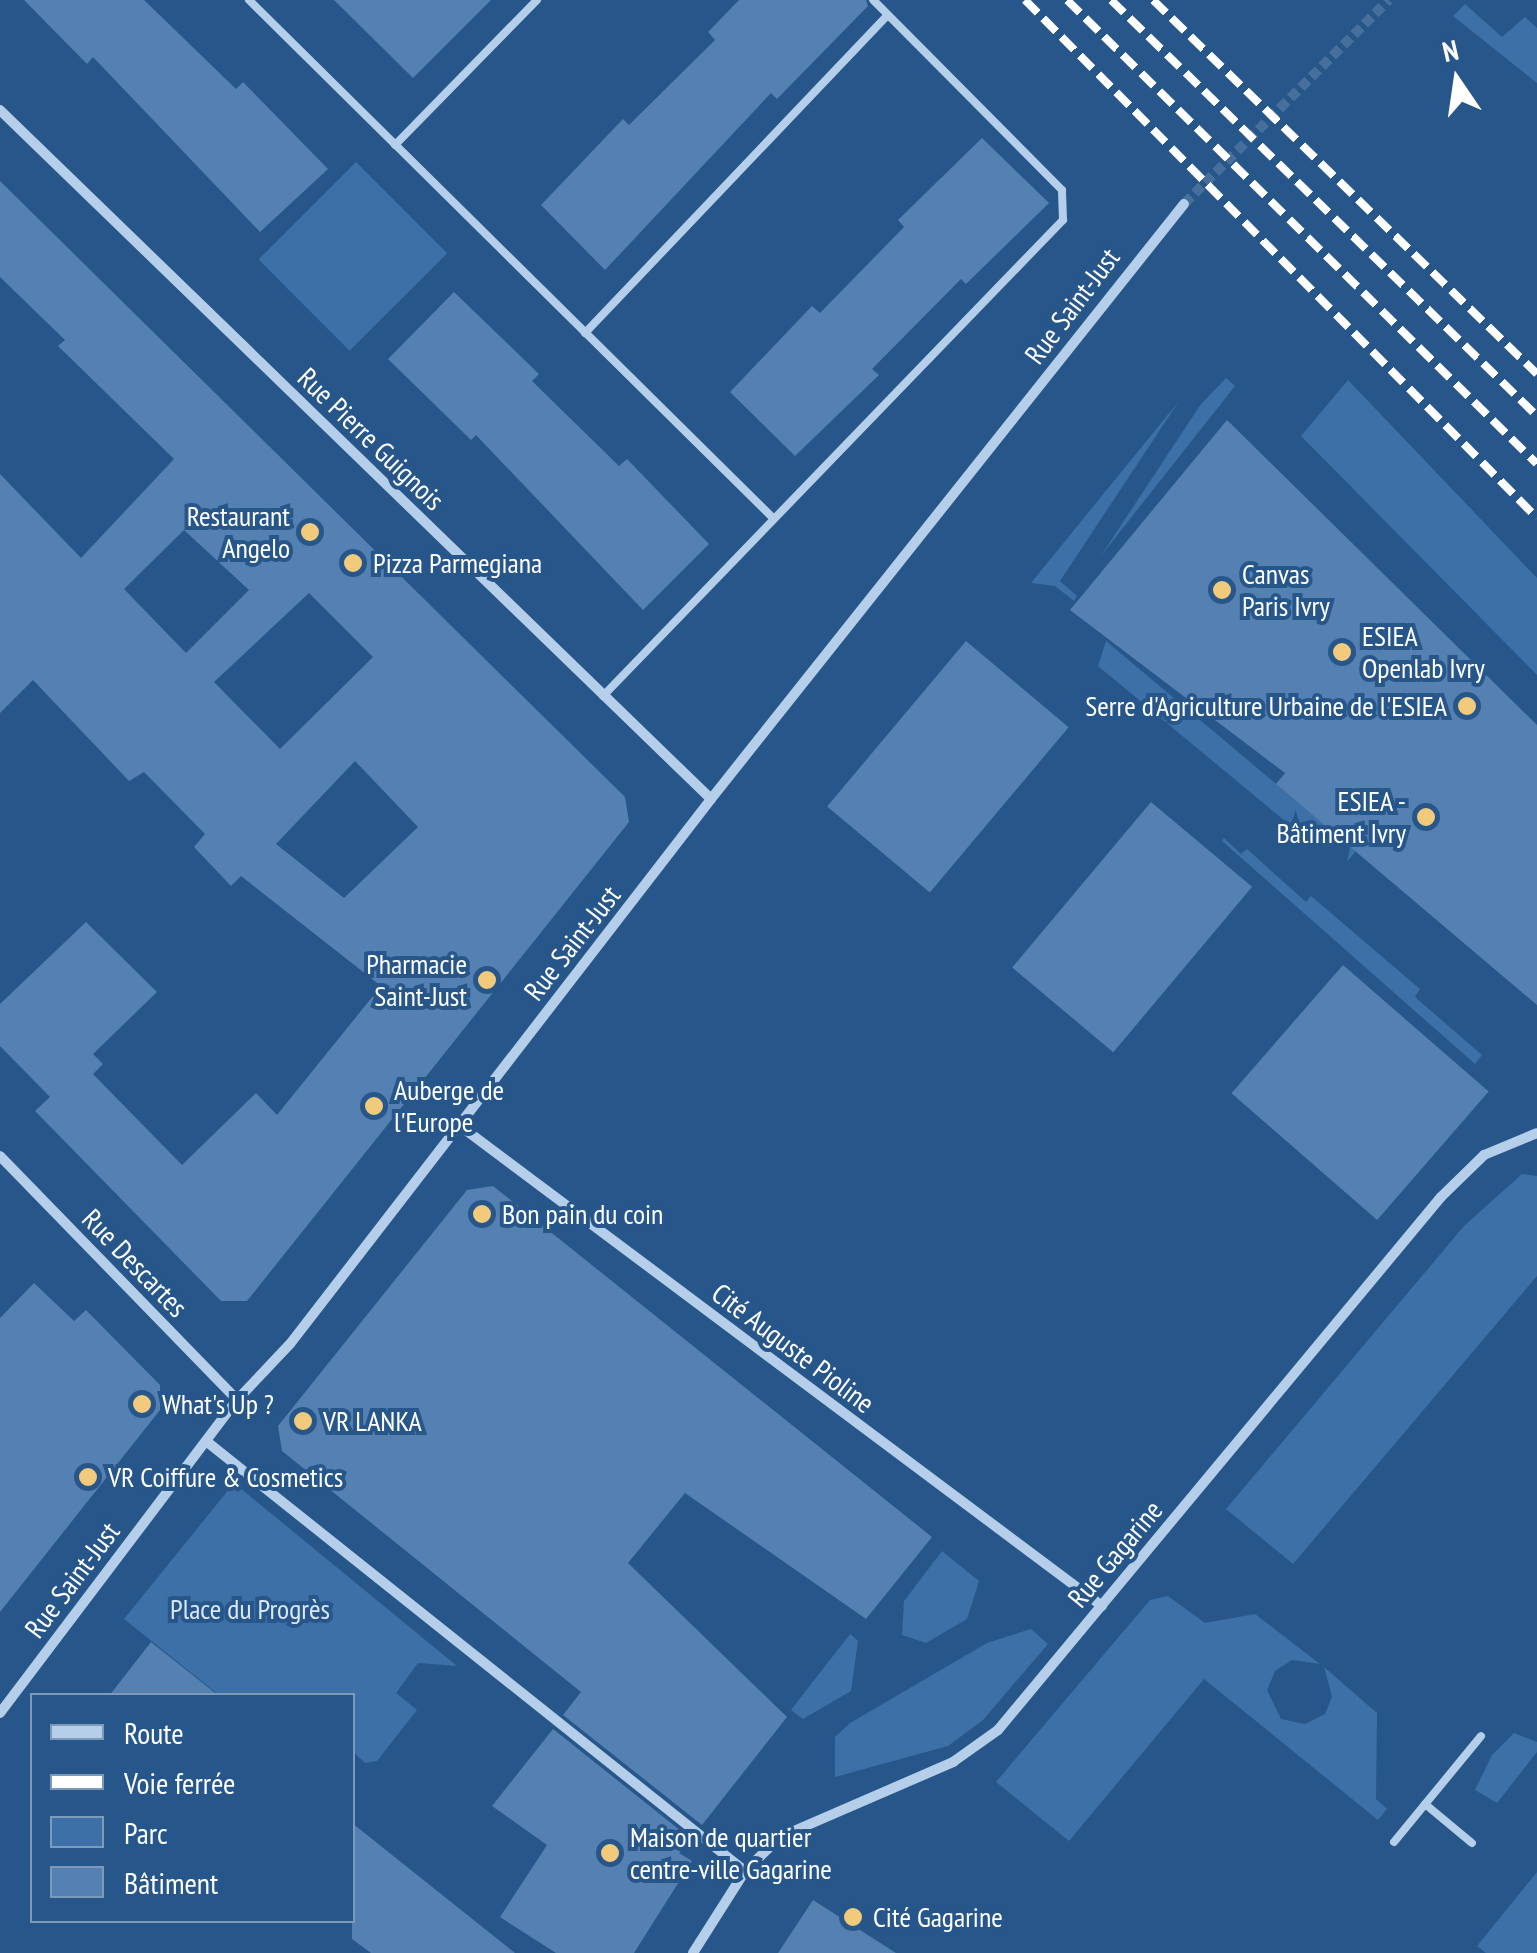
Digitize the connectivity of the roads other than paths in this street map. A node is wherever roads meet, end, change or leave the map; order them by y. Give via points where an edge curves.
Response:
1 (250, 0) edge
2 (538, 0) edge
3 (873, 0) edge
4 (888, 15) junction
5 (0, 110) edge
6 (396, 145) junction
7 (1184, 204) tunnel mouth
8 (585, 333) junction
9 (774, 519) junction
10 (603, 696) junction
11 (711, 799) junction
12 (459, 1125) junction
13 (1537, 1133) edge
14 (0, 1156) edge
15 (237, 1400) junction
16 (206, 1440) junction
17 (1102, 1606) junction
18 (0, 1714) edge
19 (1481, 1736) dead end
20 (1425, 1804) junction
21 (1394, 1842) dead end
22 (1472, 1843) dead end
23 (745, 1871) junction
24 (693, 1953) edge

1 - 6 lane
2 - 6 lane
3 - 4 lane
4 - 8 lane
4 - 9 lane via 1062,190 1063,220
5 - 10 street, Rue Pierre Guignois
6 - 8 lane
7 - 11 street, Rue Saint-Just
8 - 9 lane
9 - 10 lane
10 - 11 street, Rue Pierre Guignois
11 - 12 street, Rue Saint-Just
12 - 15 street, Rue Saint-Just via 290,1344
12 - 17 street, Cité Auguste Pioline
13 - 17 street, Rue Gagarine via 1484,1155 1441,1197
14 - 15 street, Rue Descartes
15 - 16 street, Rue Saint-Just
16 - 18 street, Rue Saint-Just
16 - 23 street
17 - 23 street, Rue Gagarine via 998,1730 953,1762 780,1837
19 - 20 lane
20 - 21 lane
20 - 22 lane
23 - 24 street, Rue Gagarine

